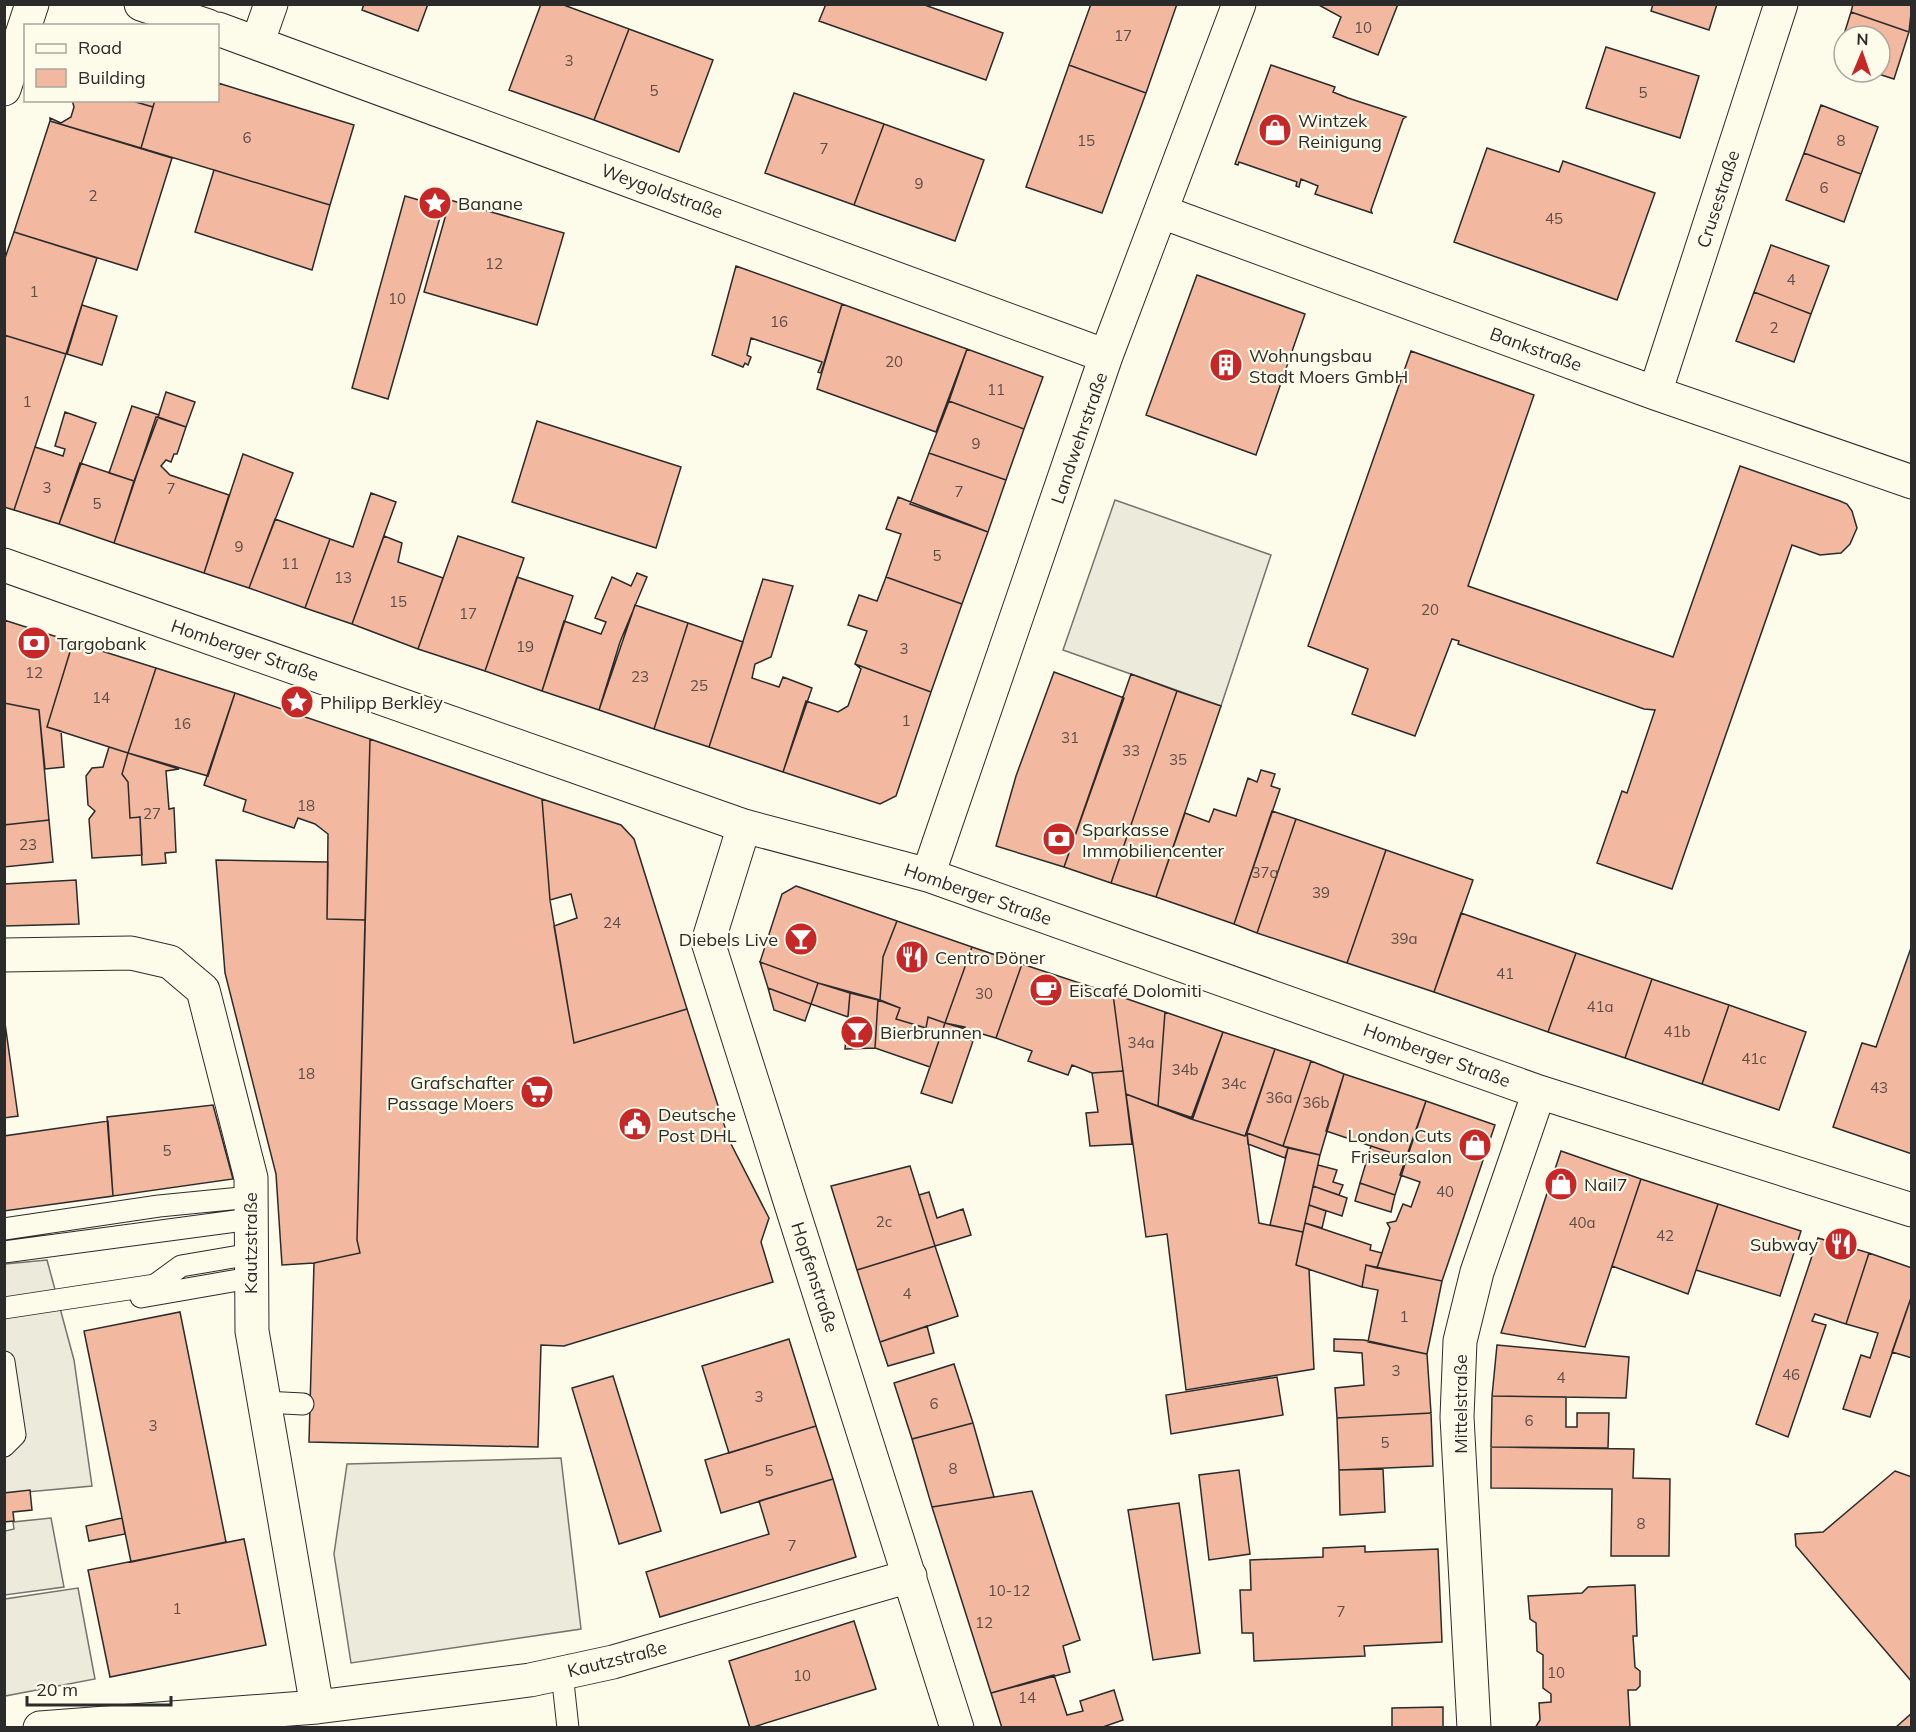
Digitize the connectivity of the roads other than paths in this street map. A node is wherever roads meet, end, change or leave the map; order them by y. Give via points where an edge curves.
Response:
1 (32, 4) edge
2 (141, 4) edge
3 (271, 4) edge
4 (1239, 4) edge
5 (1781, 4) edge
6 (25, 24) edge
7 (202, 24) edge
8 (24, 28) edge
9 (219, 28) edge
10 (258, 41) junction
11 (4, 89) edge
12 (1161, 212) junction
13 (1106, 356) junction
14 (1655, 393) junction
15 (1911, 482) edge
16 (4, 565) edge
17 (45, 579) junction
18 (4, 584) edge
19 (744, 826) junction
20 (928, 875) junction
21 (4, 956) edge
22 (1539, 1092) junction
23 (251, 1208) junction
24 (1911, 1210) edge
25 (4, 1229) edge
26 (4, 1252) edge
27 (251, 1266) junction
28 (4, 1308) edge
29 (4, 1321) edge
30 (4, 1362) edge
31 (264, 1402) junction
32 (303, 1404) dead end
33 (4, 1446) edge
34 (910, 1576) junction
35 (562, 1673) junction
36 (317, 1707) junction
37 (215, 1720) edge
38 (40, 1728) edge
39 (568, 1728) edge
40 (957, 1728) edge
41 (1474, 1728) edge

1 - 6 street
2 - 7 street
3 - 10 street
4 - 12 street, Landwehrstraße
5 - 14 street, Crusestraße
8 - 11 street
9 - 10 street, Weygoldstraße
10 - 13 street, Weygoldstraße
12 - 13 street, Landwehrstraße
12 - 14 street, Bankstraße
13 - 20 street, Landwehrstraße
14 - 15 street, Bankstraße
16 - 17 street, Homberger Straße
17 - 18 street, Homberger Straße
17 - 19 street, Homberger Straße
19 - 20 street, Homberger Straße
19 - 34 street, Hopfenstraße via 708,942
20 - 22 street, Homberger Straße
21 - 23 street, Kautzstraße via 131,953 170,962 203,990 251,1178
22 - 24 street, Homberger Straße
22 - 41 street, Mittelstraße via 1477,1272 1460,1341 1457,1417
23 - 25 lane via 159,1206
23 - 26 lane
23 - 27 street, Kautzstraße
27 - 28 lane via 181,1266 155,1286
27 - 29 lane
27 - 31 street, Kautzstraße via 252,1330
30 - 33 lane via 15,1435
31 - 32 lane
31 - 36 street, Kautzstraße
34 - 35 street, Kautzstraße via 613,1662
34 - 40 street, Hopfenstraße
35 - 36 street, Kautzstraße
35 - 39 lane
36 - 37 street, Kautzstraße
37 - 38 street, Kautzstraße

